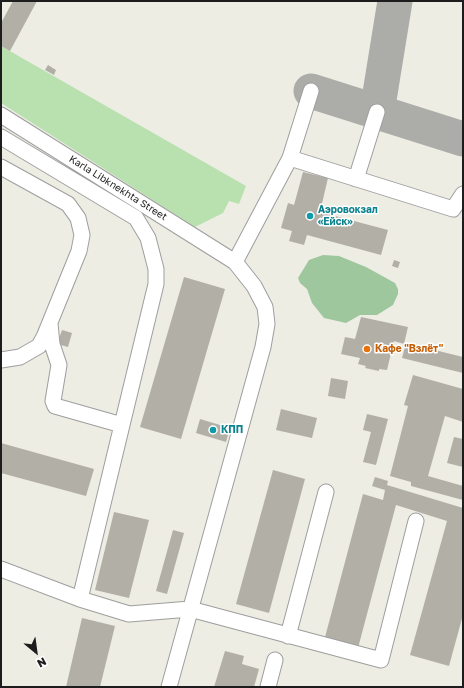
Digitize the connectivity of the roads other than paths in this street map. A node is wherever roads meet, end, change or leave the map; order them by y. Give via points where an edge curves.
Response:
1 (311, 91) dead end
2 (377, 112) dead end
3 (1, 115) edge
4 (1, 137) edge
5 (290, 158) junction
6 (1, 167) edge
7 (356, 179) junction
8 (463, 194) edge
9 (235, 262) junction
10 (50, 321) junction
11 (1, 360) edge
12 (122, 425) junction
13 (326, 492) dead end
14 (416, 521) dead end
15 (1, 569) edge
16 (80, 599) junction
17 (190, 609) junction
18 (288, 636) junction
19 (275, 660) dead end
20 (169, 687) edge
21 (268, 687) edge

1 - 5 street
2 - 7 street
3 - 9 street, Karla Libknekhta Street
4 - 12 street via 136,218 148,238 156,269 156,284
5 - 7 street
5 - 9 street
6 - 10 street via 68,204 78,218 81,243
7 - 8 street via 453,209
9 - 17 street, Karla Libknekhta Street via 260,296 267,324 263,347
10 - 11 street via 44,337 33,350 20,358
10 - 12 street via 52,344 59,365 53,401 55,406
12 - 16 street
13 - 18 street
14 - 18 street via 381,660
15 - 16 street
16 - 17 street via 129,614
17 - 18 street
17 - 20 street, Karla Libknekhta Street
19 - 21 street

